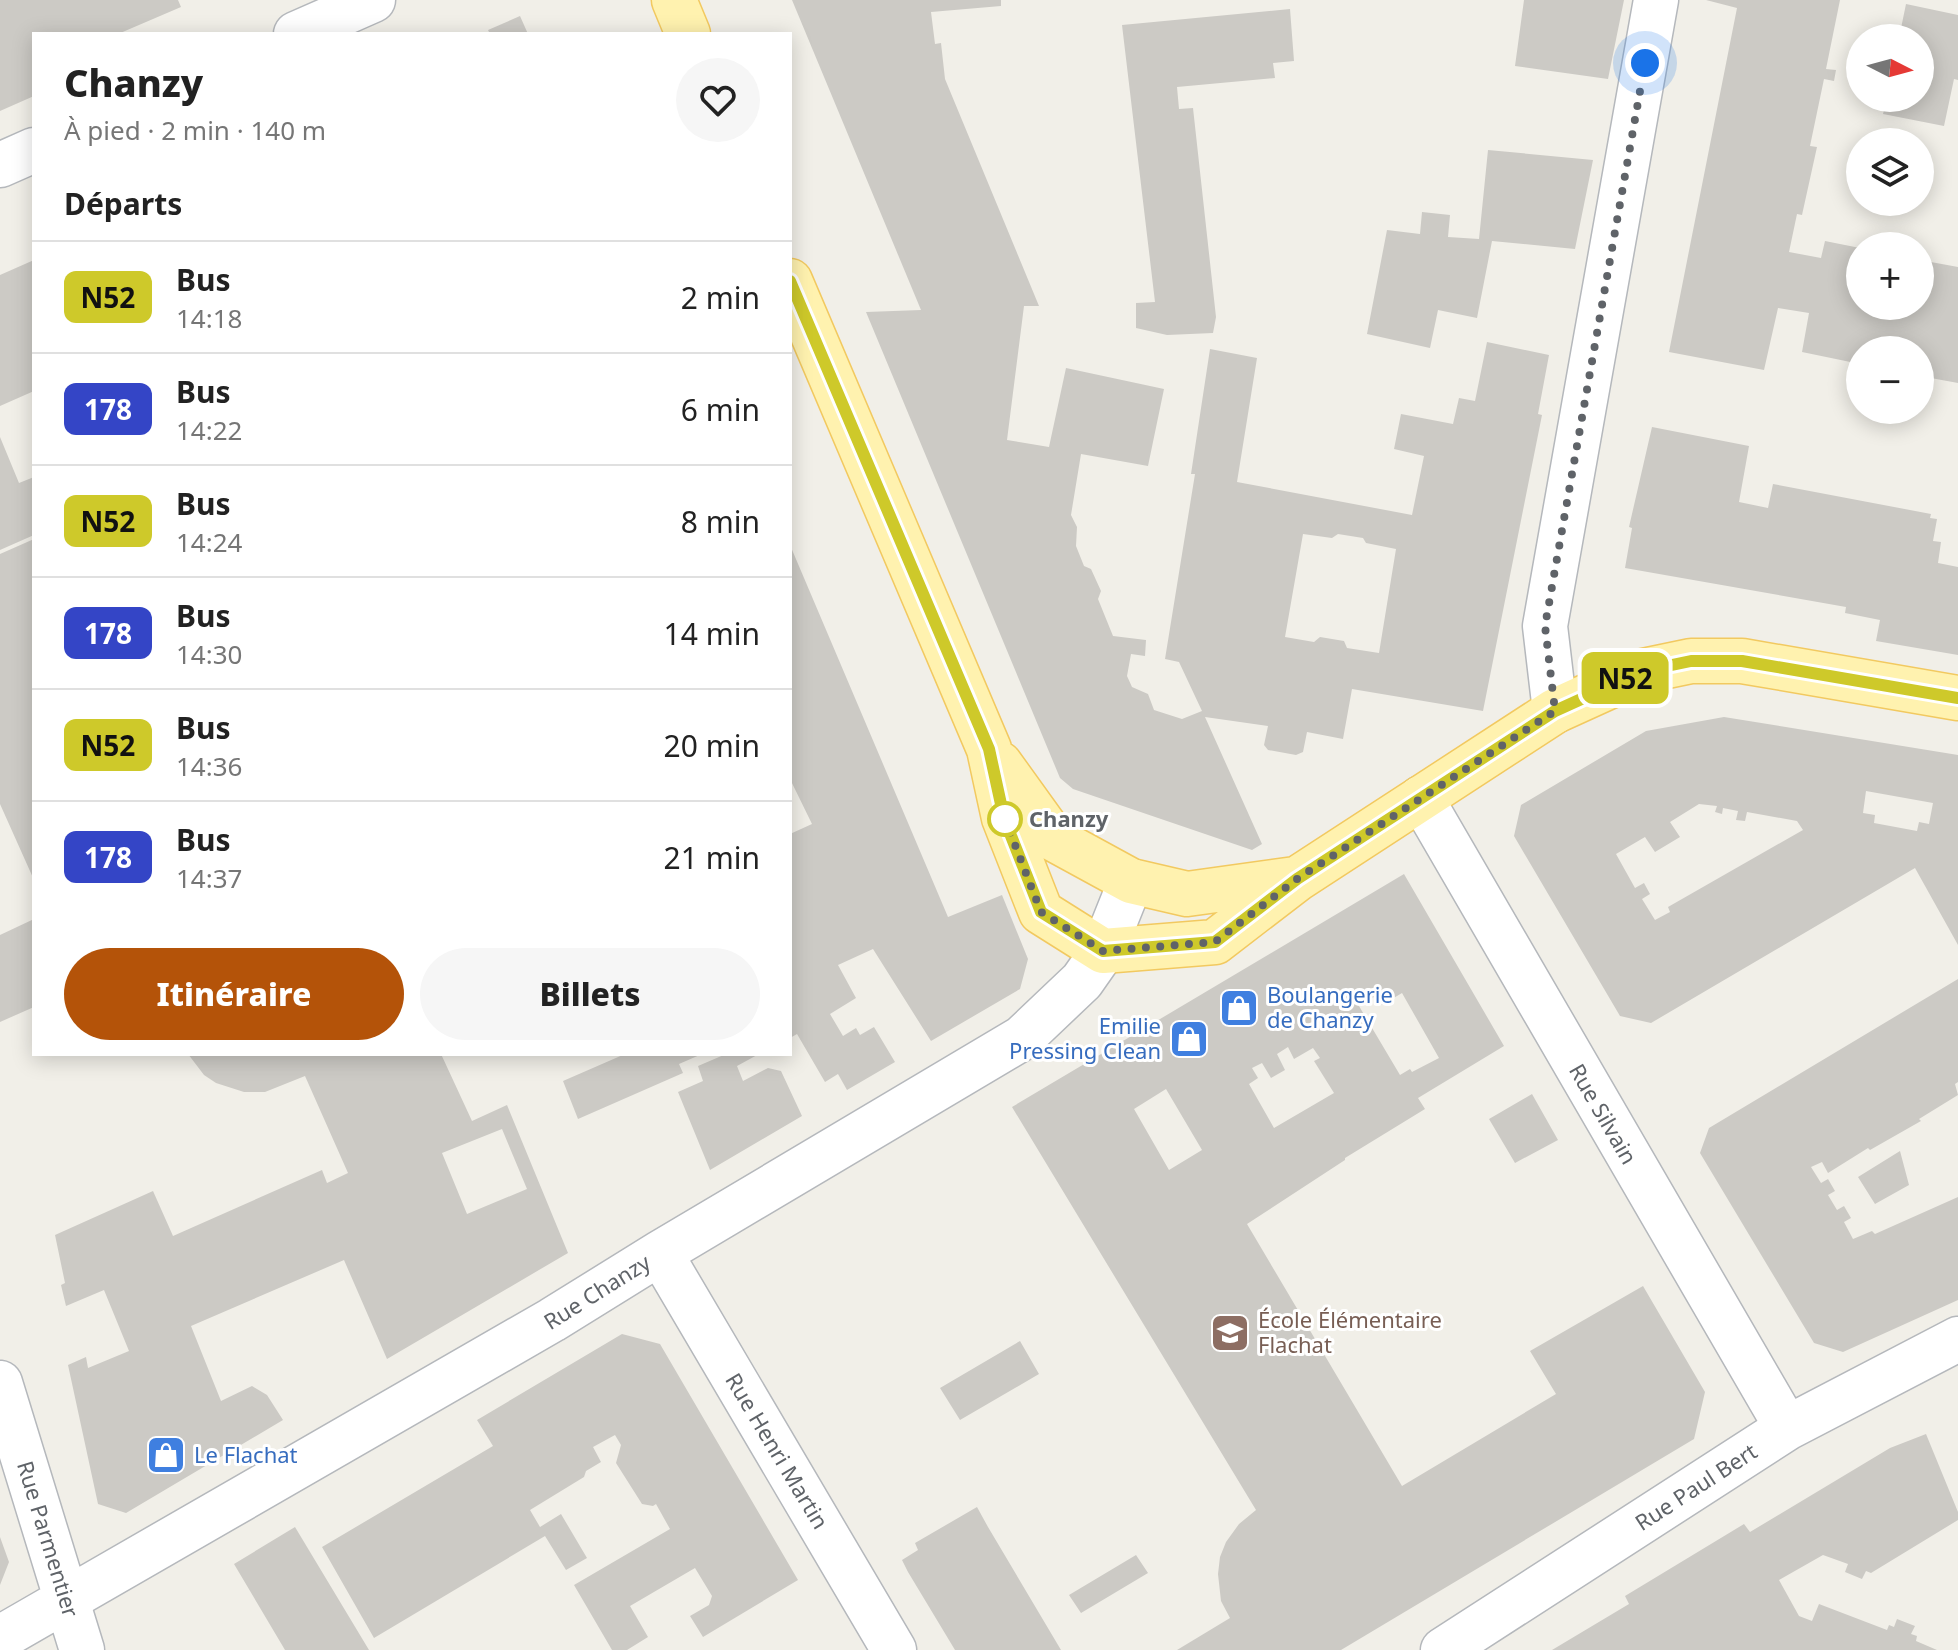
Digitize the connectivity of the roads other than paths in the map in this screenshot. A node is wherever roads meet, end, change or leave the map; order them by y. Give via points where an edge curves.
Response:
1 (373, 0) edge
2 (674, 0) edge
3 (1656, 0) edge
4 (301, 32) edge
5 (687, 32) edge
6 (32, 151) edge
7 (0, 165) edge
8 (792, 286) edge
9 (1958, 698) edge
10 (1555, 711) junction
11 (989, 749) junction
12 (1421, 798) junction
13 (1297, 879) junction
14 (1131, 881) junction
15 (1103, 951) junction
16 (660, 1253) junction
17 (1958, 1339) edge
18 (0, 1383) edge
19 (1787, 1428) junction
20 (67, 1600) junction
21 (0, 1638) edge
22 (82, 1650) edge
23 (894, 1650) edge
24 (1443, 1650) edge

1 - 4 street
2 - 5 main road
3 - 10 street via 1545,626
6 - 7 street
8 - 11 main road
9 - 10 main road via 1742,661 1691,661 1643,671
10 - 12 main road
11 - 14 main road via 1054,839
11 - 15 main road via 1004,818 1041,912
12 - 13 main road
12 - 19 street, Rue Silvain
13 - 14 main road via 1187,894
13 - 15 main road via 1215,942
14 - 15 street, Rue Chanzy
15 - 16 street, Rue Chanzy via 1082,981 1022,1038
16 - 20 street, Rue Chanzy
16 - 23 street, Rue Henri Martin
17 - 19 street, Rue Paul Bert
18 - 20 street, Rue Parmentier
19 - 24 street, Rue Paul Bert
20 - 21 street, Rue Chanzy
20 - 22 street, Rue Parmentier

